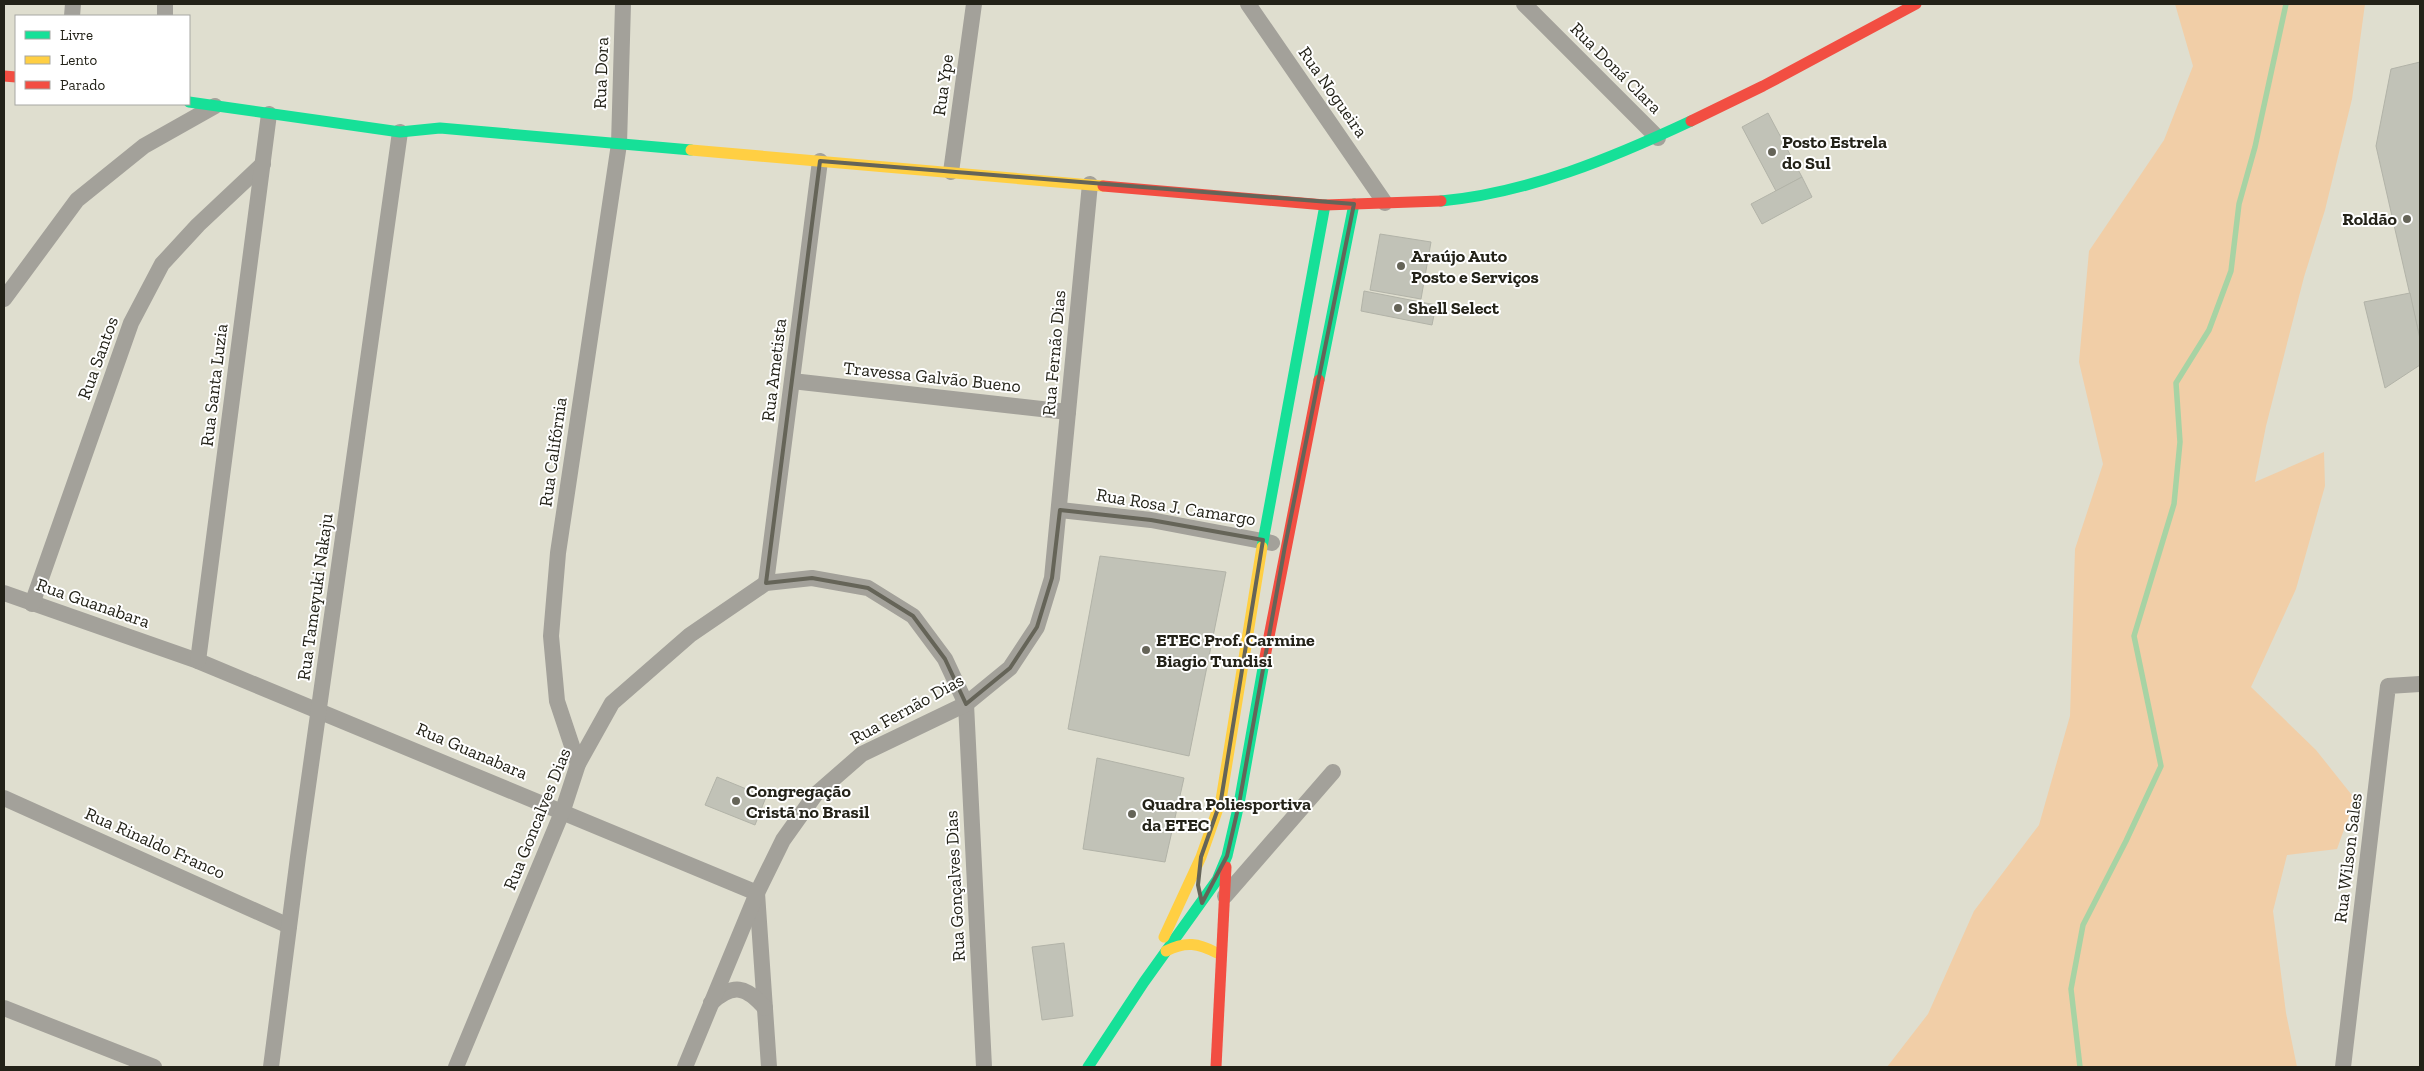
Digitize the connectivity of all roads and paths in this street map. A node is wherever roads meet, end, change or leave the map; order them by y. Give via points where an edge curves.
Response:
1 (623, 4) edge
2 (974, 4) edge
3 (1248, 4) edge
4 (1524, 4) edge
5 (1916, 4) edge
6 (190, 102) edge
7 (215, 106) junction
8 (270, 114) junction
9 (400, 132) junction
10 (1658, 138) junction
11 (619, 144) junction
12 (820, 161) junction
13 (263, 164) junction
14 (951, 172) junction
15 (1090, 184) junction
16 (1385, 203) junction
17 (1354, 204) junction
18 (1325, 205) junction
19 (4, 299) edge
20 (792, 382) junction
21 (1068, 412) junction
22 (1060, 510) junction
23 (1263, 540) junction
24 (1285, 546) junction
25 (766, 583) junction
26 (4, 593) edge
27 (32, 604) junction
28 (198, 661) junction
29 (2420, 684) edge
30 (966, 704) junction
31 (320, 710) junction
32 (578, 764) junction
33 (1333, 772) dead end
34 (4, 798) edge
35 (563, 810) junction
36 (1201, 856) junction
37 (1227, 856) junction
38 (757, 893) junction
39 (1225, 896) junction
40 (1202, 903) junction
41 (289, 926) junction
42 (1166, 951) junction
43 (1217, 953) junction
44 (1221, 969) junction
45 (1144, 982) junction
46 (710, 1004) junction
47 (4, 1008) edge
48 (765, 1008) junction
49 (154, 1067) edge
50 (271, 1067) edge
51 (456, 1067) edge
52 (685, 1067) edge
53 (769, 1067) edge
54 (984, 1067) edge
55 (1088, 1067) edge
56 (1216, 1067) edge
57 (2343, 1067) edge

1 - 11 street, Rua Dora
2 - 14 street, Rua Ype
3 - 16 street, Rua Nogueira
4 - 10 street, Rua Doná Clara
5 - 10 main road
6 - 7 main road
7 - 8 main road
7 - 19 street via 144,146 77,200
8 - 9 main road
8 - 13 street, Rua Santa Luzia
9 - 11 main road via 440,128
9 - 31 street, Rua Tameyuki Nakaju
10 - 16 main road via 1550,178 1494,193 1435,202
11 - 12 main road
11 - 32 street, Rua Califórnia via 558,553 551,636 557,701
12 - 14 main road
12 - 20 street, Rua Ametista
13 - 27 street, Rua Santos via 162,264 131,324
13 - 28 street, Rua Santa Luzia
14 - 15 main road
15 - 18 main road
15 - 21 street, Rua Fernão Dias
16 - 17 main road
17 - 18 main road
17 - 24 main road
18 - 23 main road
20 - 21 street, Travessa Galvão Bueno
20 - 25 street, Rua Ametista
21 - 22 street, Rua Fernão Dias
22 - 23 street, Rua Rosa J. Camargo via 1151,520
22 - 30 street, Rua Fernão Dias via 1052,578 1037,627 1010,668
23 - 24 street, Rua Rosa J. Camargo
23 - 36 main road via 1221,800
24 - 37 main road
25 - 30 street, Rua Goncalves Dias via 812,578 868,588 912,616 945,659
25 - 32 street, Rua Goncalves Dias via 690,635 612,703
26 - 27 street, Rua Guanabara
27 - 28 street, Rua Guanabara
28 - 31 street, Rua Guanabara
29 - 57 street, Rua Wilson Sales via 2388,686
30 - 38 street, Rua Fernão Dias via 862,754 815,795 782,840
30 - 54 street, Rua Gonçalves Dias
31 - 35 street, Rua Guanabara
31 - 41 street, Rua Tameyuki Nakaju
32 - 35 street, Rua Goncalves Dias
33 - 39 street
34 - 41 street, Rua Rinaldo Franco
35 - 38 street, Rua Guanabara
35 - 51 street, Rua Goncalves Dias
36 - 40 main road via 1198,885
36 - 45 main road
37 - 39 main road
37 - 40 main road
38 - 46 street, Rua Fernão Dias
38 - 48 street
39 - 44 main road
40 - 42 main road
40 - 43 main road
41 - 50 street, Rua Tameyuki Nakaju
42 - 43 main road via 1182,943 1198,942
42 - 45 main road
43 - 44 main road
44 - 56 main road
45 - 55 main road
46 - 48 street via 722,993 737,989 752,994
46 - 52 street, Rua Fernão Dias
47 - 49 street
48 - 53 street

